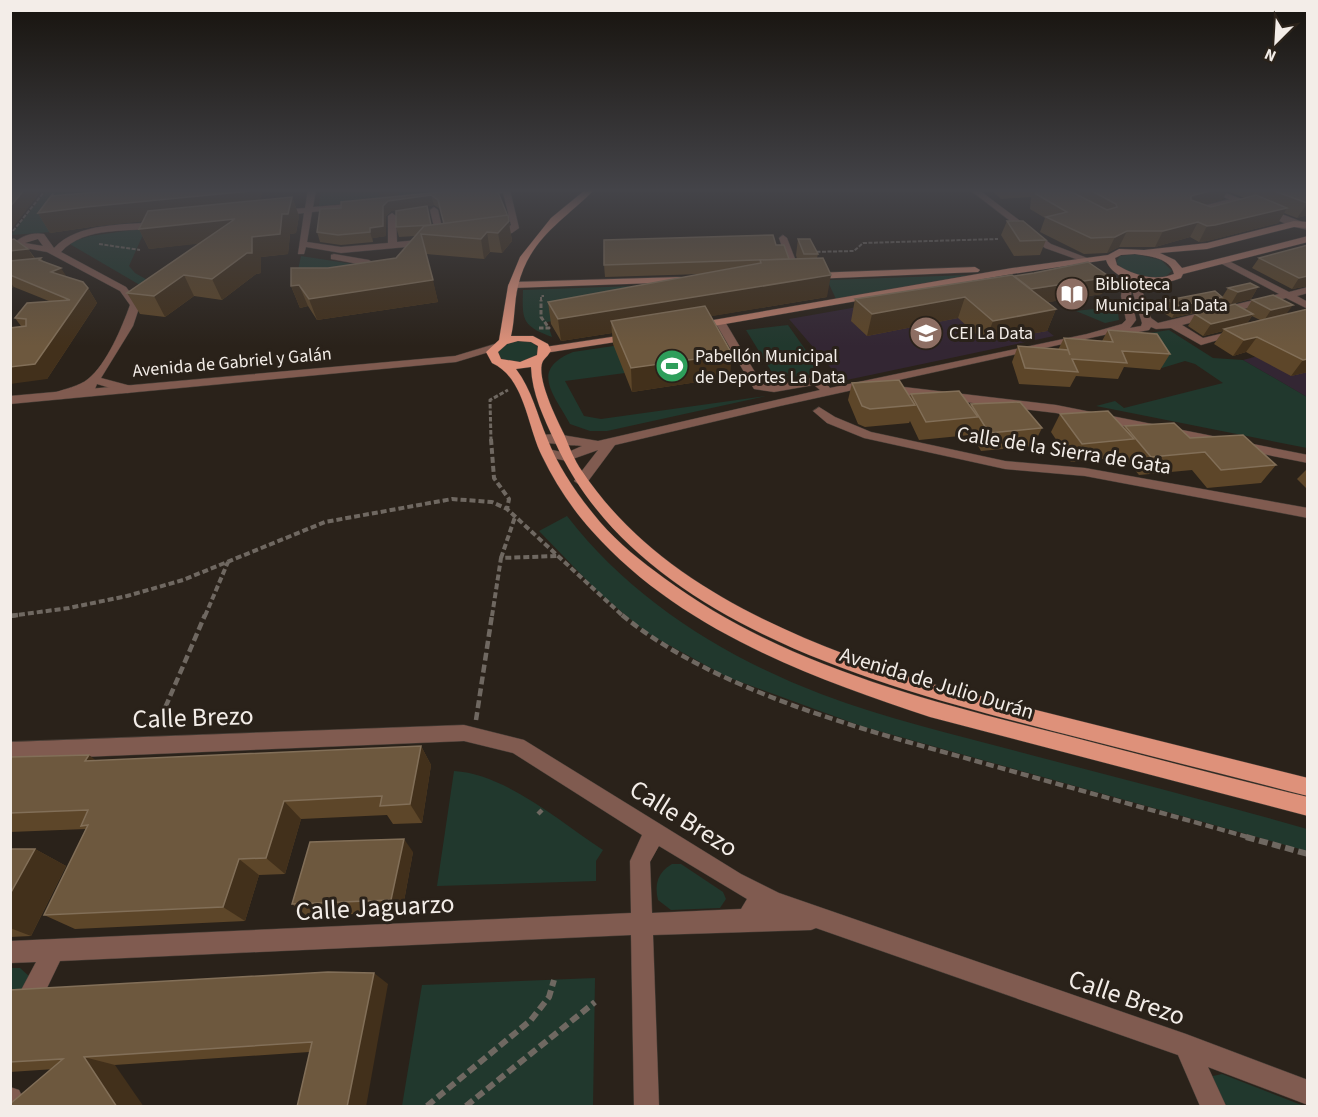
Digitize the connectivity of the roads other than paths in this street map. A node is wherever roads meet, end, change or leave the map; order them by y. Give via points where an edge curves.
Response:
1 (64, 242) edge
2 (393, 242) edge
3 (424, 242) edge
4 (534, 242) edge
5 (784, 242) edge
6 (1043, 242) edge
7 (1223, 242) edge
8 (1296, 242) edge
9 (303, 244) joint
10 (393, 246) junction
11 (1048, 246) junction
12 (1145, 252) junction
13 (1090, 261) junction
14 (1111, 261) junction
15 (1223, 261) junction
16 (369, 263) edge
17 (77, 264) junction
18 (1065, 265) junction
19 (56, 266) edge
20 (1179, 272) junction
21 (1124, 273) junction
22 (996, 274) junction
23 (785, 277) edge
24 (797, 277) junction
25 (692, 280) edge
26 (1153, 280) junction
27 (513, 285) junction
28 (1308, 290) edge
29 (1287, 295) junction
30 (1215, 302) edge
31 (1308, 306) edge
32 (1236, 313) junction
33 (510, 315) junction
34 (1146, 320) junction
35 (720, 322) junction
36 (1173, 324) junction
37 (686, 328) edge
38 (1251, 330) edge
39 (528, 333) junction
40 (640, 336) edge
41 (1089, 337) junction
42 (499, 344) junction
43 (541, 355) junction
44 (456, 359) junction
45 (501, 363) junction
46 (936, 368) junction
47 (907, 375) junction
48 (97, 379) junction
49 (933, 385) junction
50 (864, 386) junction
51 (128, 389) junction
52 (912, 392) junction
53 (88, 393) junction
54 (828, 393) junction
55 (58, 396) junction
56 (952, 396) junction
57 (10, 400) edge
58 (780, 402) junction
59 (819, 411) junction
60 (604, 443) junction
61 (548, 444) junction
62 (567, 457) junction
63 (1308, 459) edge
64 (581, 481) junction
65 (1308, 513) edge
66 (10, 751) edge
67 (1308, 787) edge
68 (1308, 807) edge
69 (655, 831) junction
70 (761, 895) junction
71 (821, 919) junction
72 (742, 921) junction
73 (642, 923) junction
74 (54, 950) junction
75 (10, 952) edge
76 (10, 1037) edge
77 (1186, 1046) junction
78 (1308, 1093) edge
79 (10, 1099) edge
80 (15, 1107) edge
81 (647, 1107) edge
82 (1213, 1107) edge

1 - 17 street via 53,251
2 - 10 street
3 - 10 street
4 - 27 main road
5 - 24 street
6 - 11 street
7 - 12 main road
8 - 15 main road
9 - 10 street via 341,250
9 - 16 street via 301,252
11 - 13 street
11 - 18 street
12 - 14 main road via 1119,252
12 - 20 main road via 1165,258
13 - 14 main road
13 - 18 main road
14 - 21 main road
15 - 20 main road
15 - 29 street
17 - 19 street
17 - 48 street via 123,289 135,305 128,326
18 - 22 main road
20 - 26 main road via 1173,278
21 - 26 main road
21 - 41 street via 1128,280 1129,324
22 - 24 main road via 974,270
22 - 35 main road
23 - 24 main road
25 - 27 main road
26 - 34 street via 1142,283 1137,290
27 - 33 main road
28 - 29 street
29 - 31 street
29 - 32 street
30 - 32 street
32 - 36 street
33 - 39 main road
33 - 42 main road
34 - 36 street via 1160,326
34 - 41 street via 1142,330
35 - 37 main road
35 - 54 street via 758,387 777,389 813,381
36 - 38 street via 1201,342
39 - 42 main road
39 - 43 main road via 543,344
40 - 43 main road
41 - 46 street
42 - 44 street, Avenida de Gabriel y Galán
42 - 45 main road via 492,352
43 - 45 main road via 521,366
43 - 61 main road, Avenida de Julio Durán via 538,387
44 - 45 street, Avenida de Gabriel y Galán
44 - 51 street, Avenida de Gabriel y Galán
45 - 61 main road, Avenida de Julio Durán via 518,377
46 - 47 street
46 - 49 street
47 - 49 street
47 - 50 street
47 - 52 street via 900,382
48 - 51 street
48 - 53 street via 98,386
48 - 55 street
49 - 56 street
50 - 52 street
50 - 54 street
51 - 53 street, Avenida de Gabriel y Galán
52 - 56 street
53 - 55 street, Avenida de Gabriel y Galán
54 - 58 street
54 - 59 street via 827,407
55 - 57 street, Avenida de Gabriel y Galán
56 - 63 street via 1056,409
58 - 59 street, Calle de la Sierra de Gata
58 - 60 street
59 - 65 street, Calle de la Sierra de Gata via 868,435 1005,465 1085,472
60 - 61 street
60 - 62 street
60 - 64 street
61 - 62 main road, Avenida de Julio Durán
61 - 68 main road, Avenida de Julio Durán via 566,487 618,550 656,581 726,625 807,665 930,709
62 - 64 main road, Avenida de Julio Durán
64 - 67 main road, Avenida de Julio Durán via 617,523 683,581 826,655 932,692
66 - 69 street, Calle Brezo via 464,733 517,746
69 - 70 street, Calle Brezo
69 - 73 street via 640,861
70 - 71 street, Calle Brezo
70 - 72 street via 749,917
71 - 72 street, Calle Jaguarzo
71 - 77 street, Calle Brezo
72 - 73 street, Calle Jaguarzo
73 - 74 street, Calle Jaguarzo
73 - 81 street
74 - 75 street, Calle Jaguarzo
74 - 76 street
77 - 78 street, Calle Brezo
77 - 82 street
79 - 80 street

